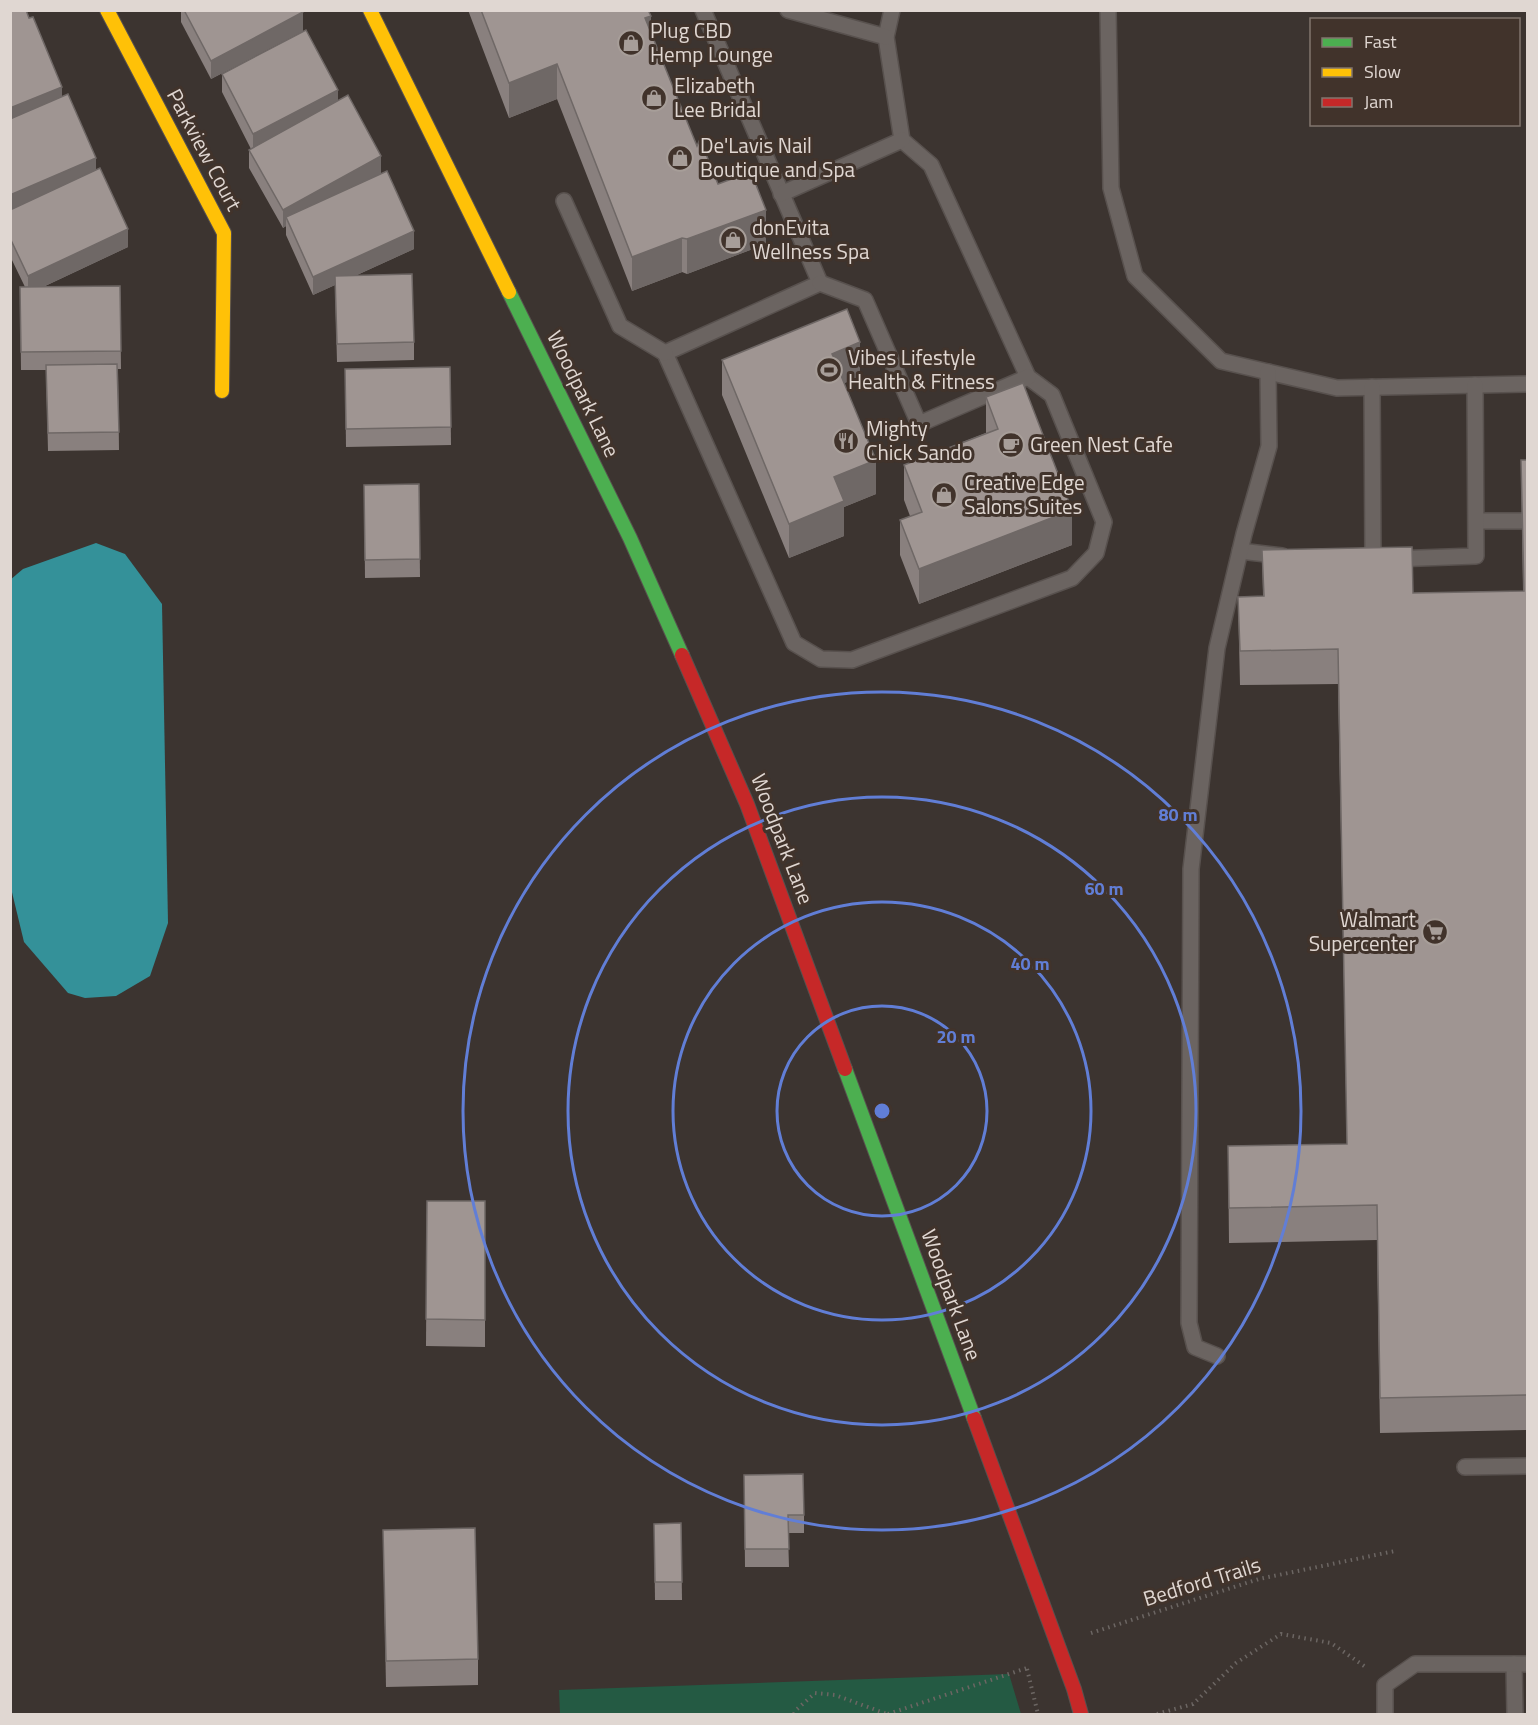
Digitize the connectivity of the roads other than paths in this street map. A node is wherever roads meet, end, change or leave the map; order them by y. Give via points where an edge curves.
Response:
1 (107, 10) edge
2 (369, 10) edge
3 (703, 10) edge
4 (788, 10) edge
5 (892, 10) edge
6 (1108, 10) edge
7 (886, 37) junction
8 (902, 140) junction
9 (781, 194) junction
10 (564, 201) dead end
11 (820, 283) junction
12 (665, 353) junction
13 (1268, 372) junction
14 (1028, 377) junction
15 (1527, 384) edge
16 (1475, 385) junction
17 (1372, 387) junction
18 (222, 391) dead end
19 (1477, 521) junction
20 (1521, 521) edge
21 (1240, 551) junction
22 (1299, 558) edge
23 (1216, 1356) dead end
24 (1527, 1466) edge
25 (1465, 1467) dead end
26 (1521, 1664) edge
27 (1081, 1714) edge
28 (1384, 1714) edge
29 (1515, 1714) edge

1 - 18 street, Parkview Court via 224,233
2 - 27 street, Woodpark Lane via 630,538 747,804
3 - 9 lane
4 - 7 lane
5 - 7 lane
6 - 13 lane via 1111,188 1135,276 1221,361
7 - 8 lane
8 - 9 lane
8 - 14 lane via 931,165
9 - 11 lane
10 - 12 lane via 620,326
11 - 12 lane
11 - 14 lane via 864,300 919,424
12 - 14 lane via 794,643 821,659 852,660 1072,579 1096,553 1104,522 1052,395
13 - 17 lane via 1337,388
13 - 21 lane via 1269,446
15 - 16 lane
16 - 17 lane
16 - 19 lane
17 - 19 lane via 1368,560 1476,556
19 - 20 lane
21 - 22 lane
21 - 23 lane via 1217,648 1191,870 1189,1323 1195,1347
24 - 25 lane
26 - 28 lane via 1415,1664 1385,1684
26 - 29 lane

